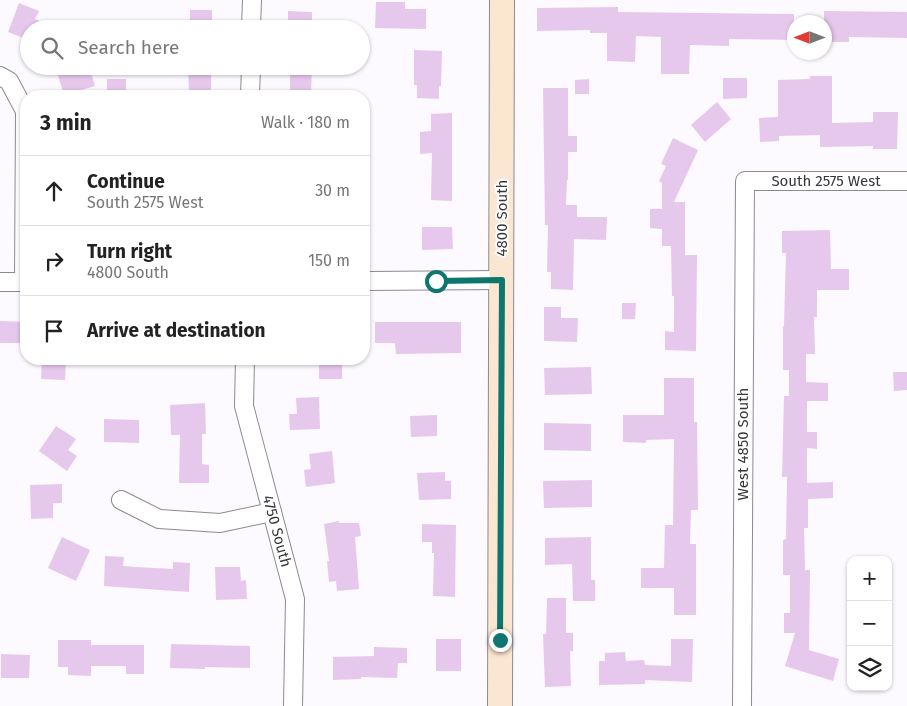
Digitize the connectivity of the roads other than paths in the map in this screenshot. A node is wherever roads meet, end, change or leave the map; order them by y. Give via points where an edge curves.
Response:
1 (252, 0) edge
2 (502, 0) edge
3 (251, 20) edge
4 (250, 75) edge
5 (4, 78) edge
6 (250, 90) edge
7 (20, 103) edge
8 (745, 181) joint
9 (907, 181) edge
10 (502, 280) junction
11 (370, 281) edge
12 (0, 282) edge
13 (20, 282) edge
14 (245, 365) edge
15 (121, 500) dead end
16 (272, 512) junction
17 (293, 706) edge
18 (500, 706) edge
19 (742, 706) edge

1 - 3 street
2 - 10 main road, 4800 South
4 - 6 street
5 - 7 street
8 - 9 street, South 2575 West
8 - 19 street, West 4850 South
10 - 11 street
10 - 18 main road, 4800 South
12 - 13 street
14 - 16 street, 4750 South via 244,406
15 - 16 street via 158,520 220,523
16 - 17 street, 4750 South via 295,599

